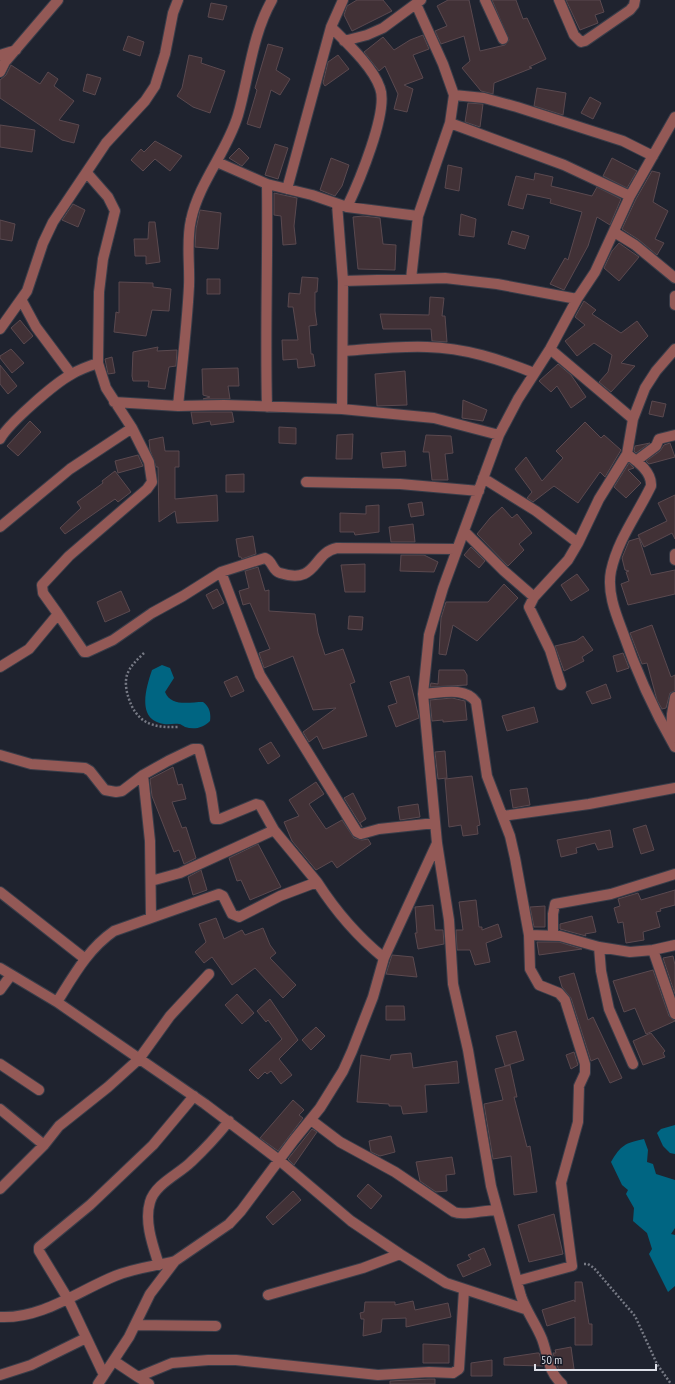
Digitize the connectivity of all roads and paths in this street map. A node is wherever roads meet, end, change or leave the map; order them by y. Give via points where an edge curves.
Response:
1 (178, 0) edge
2 (272, 0) edge
3 (344, 0) edge
4 (485, 0) edge
5 (559, 0) edge
6 (635, 0) edge
7 (53, 1) edge
8 (418, 2) edge
9 (331, 27) junction
10 (503, 40) dead end
11 (344, 41) junction
12 (16, 50) junction
13 (0, 54) edge
14 (0, 72) edge
15 (454, 95) junction
16 (675, 117) edge
17 (450, 123) junction
18 (652, 156) junction
19 (217, 162) junction
20 (87, 173) junction
21 (267, 184) junction
22 (287, 189) junction
23 (630, 196) junction
24 (337, 204) junction
25 (347, 207) junction
26 (418, 216) junction
27 (614, 232) junction
28 (675, 278) edge
29 (411, 279) junction
30 (342, 281) junction
31 (675, 296) edge
32 (577, 299) junction
33 (22, 301) junction
34 (675, 305) edge
35 (0, 329) edge
36 (550, 349) junction
37 (675, 349) edge
38 (344, 350) junction
39 (98, 363) junction
40 (534, 373) junction
41 (72, 374) junction
42 (114, 402) junction
43 (178, 406) junction
44 (267, 407) junction
45 (342, 409) junction
46 (633, 419) junction
47 (132, 428) junction
48 (499, 435) junction
49 (675, 435) edge
50 (0, 439) edge
51 (627, 454) junction
52 (636, 460) junction
53 (483, 478) junction
54 (306, 482) dead end
55 (479, 491) junction
56 (0, 527) edge
57 (464, 531) junction
58 (578, 543) junction
59 (457, 549) junction
60 (675, 554) edge
61 (675, 560) edge
62 (221, 572) junction
63 (534, 597) junction
64 (58, 614) junction
65 (144, 653) dead end
66 (0, 667) edge
67 (561, 685) dead end
68 (423, 694) junction
69 (675, 697) edge
70 (178, 727) dead end
71 (673, 743) edge
72 (0, 755) edge
73 (143, 775) junction
74 (675, 788) edge
75 (503, 816) junction
76 (435, 823) junction
77 (274, 830) junction
78 (437, 843) junction
79 (675, 874) edge
80 (151, 881) junction
81 (316, 882) junction
82 (0, 892) edge
83 (151, 918) junction
84 (529, 935) junction
85 (553, 935) junction
86 (675, 945) edge
87 (599, 947) junction
88 (653, 950) junction
89 (84, 958) junction
90 (384, 958) junction
91 (0, 968) edge
92 (210, 974) dead end
93 (11, 975) junction
94 (0, 990) edge
95 (57, 1002) junction
96 (675, 1014) edge
97 (139, 1059) junction
98 (0, 1064) edge
99 (633, 1064) dead end
100 (39, 1090) dead end
101 (194, 1096) junction
102 (0, 1109) edge
103 (311, 1120) junction
104 (229, 1122) junction
105 (44, 1145) junction
106 (279, 1160) junction
107 (0, 1189) edge
108 (497, 1210) junction
109 (400, 1254) junction
110 (175, 1261) junction
111 (159, 1265) junction
112 (572, 1266) junction
113 (517, 1281) junction
114 (464, 1290) junction
115 (268, 1295) dead end
116 (68, 1299) junction
117 (525, 1309) junction
118 (0, 1316) edge
119 (135, 1325) junction
120 (216, 1326) dead end
121 (86, 1338) junction
122 (114, 1361) junction
123 (104, 1374) junction
124 (0, 1375) edge
125 (138, 1377) junction
126 (366, 1379) edge
127 (559, 1383) edge
128 (98, 1384) edge
129 (148, 1384) edge
130 (671, 1384) edge

1 - 20 street via 155,86 145,101 106,143
2 - 19 street via 262,21 237,118
3 - 9 street
4 - 10 street
5 - 6 street via 574,35 581,42 586,42 630,10
7 - 12 street
8 - 11 street via 383,28
8 - 15 street
9 - 11 street
9 - 22 street
11 - 25 street via 378,81 382,96 367,161
12 - 13 street
12 - 14 street
15 - 17 street
15 - 18 street via 484,98 517,107 623,141
16 - 18 street
17 - 23 street via 564,165
17 - 26 street
18 - 23 street
19 - 21 street
19 - 43 street via 202,188 191,220 187,316
20 - 33 street via 48,231
20 - 39 street via 108,197 115,211 103,259 99,292
21 - 22 street
21 - 44 street
22 - 24 street
23 - 27 street
24 - 25 street
24 - 30 street
25 - 26 street
26 - 29 street
27 - 28 street via 635,245
27 - 32 street via 595,272
29 - 30 street
29 - 32 street via 445,278 490,283
30 - 38 street
31 - 34 street
32 - 36 street
33 - 35 street
33 - 41 street via 34,324
36 - 40 street
36 - 46 street
37 - 46 street via 645,388
38 - 40 street via 427,347 452,349 477,353
38 - 45 street
39 - 41 street
39 - 42 street via 106,388
40 - 48 street
41 - 50 street via 32,406
42 - 43 street
42 - 47 street
43 - 44 street
44 - 45 street
45 - 48 street via 434,418
46 - 51 street
47 - 56 street via 70,469
47 - 64 street via 149,462 151,486 70,556 42,585 42,592
48 - 53 street
49 - 52 street via 659,439 656,446
51 - 52 street
51 - 58 street via 599,499
52 - 71 street via 646,470 651,486 619,545 611,572 611,595 640,681
53 - 55 street
53 - 58 street via 536,511
54 - 55 street via 400,484
55 - 57 street
57 - 59 street
57 - 63 street
58 - 63 street via 568,560
59 - 62 street via 337,548 324,553 314,569 303,574 279,573 265,558
59 - 68 street via 429,636
60 - 61 street
62 - 64 street via 152,613 113,640 87,652 84,652 75,641
62 - 76 street via 260,675 357,832 361,834 379,829
63 - 67 street via 529,608 550,650
64 - 66 street via 28,649
65 - 70 path via 131,666 126,676 126,691 131,706 135,714 154,726
68 - 75 street via 457,692 473,698 477,706 487,776
68 - 76 street
69 - 71 street via 672,714
72 - 73 street via 31,764 85,768 105,790 112,792 122,790
73 - 77 street via 168,760 193,749 200,749 215,819 220,820 258,804
73 - 80 street via 149,827
74 - 75 street
75 - 84 street via 512,843
76 - 78 street
77 - 80 street via 180,873
77 - 81 street
78 - 90 street
78 - 108 street via 449,920 453,984 468,1050
79 - 85 street via 611,894 555,904
80 - 83 street
81 - 83 street via 280,896 241,916 236,917 232,914 223,896 219,894
81 - 90 street via 359,935
82 - 89 street
83 - 89 street via 114,931 101,940
84 - 85 street
84 - 112 street via 530,969 539,985 559,993 565,1000 585,1069 579,1086 578,1122 561,1183
85 - 87 street
86 - 88 street
87 - 88 street via 630,952
87 - 99 street via 609,1010
88 - 96 street
89 - 95 street
90 - 103 street via 373,997 349,1058 336,1084
91 - 93 street
92 - 97 street via 170,1016
93 - 94 street
93 - 95 street
95 - 97 street
97 - 101 street
97 - 105 street via 59,1126
98 - 100 street
101 - 104 street
101 - 116 street via 153,1146 90,1205 39,1246 39,1252
102 - 105 street
103 - 106 street
103 - 108 street via 340,1142 395,1172 454,1212 463,1214 478,1210
104 - 106 street
104 - 111 street via 216,1138 163,1184 152,1197 149,1206 150,1232
105 - 107 street
106 - 109 street via 351,1220
106 - 110 street via 229,1224
108 - 113 street
109 - 114 street via 446,1284
109 - 115 street via 363,1268
110 - 111 street
110 - 119 street via 150,1294
111 - 116 street via 116,1275
112 - 113 street
112 - 130 path via 590,1265 635,1316 657,1364
113 - 117 street
114 - 117 street
114 - 126 street via 459,1370 453,1373 429,1372
116 - 118 street via 23,1316
116 - 121 street
117 - 127 street via 541,1338 552,1373
119 - 120 street
119 - 122 street
121 - 123 street
121 - 124 street via 43,1360
122 - 123 street
122 - 125 street
123 - 128 street
125 - 126 street via 172,1363 236,1360
125 - 129 street

